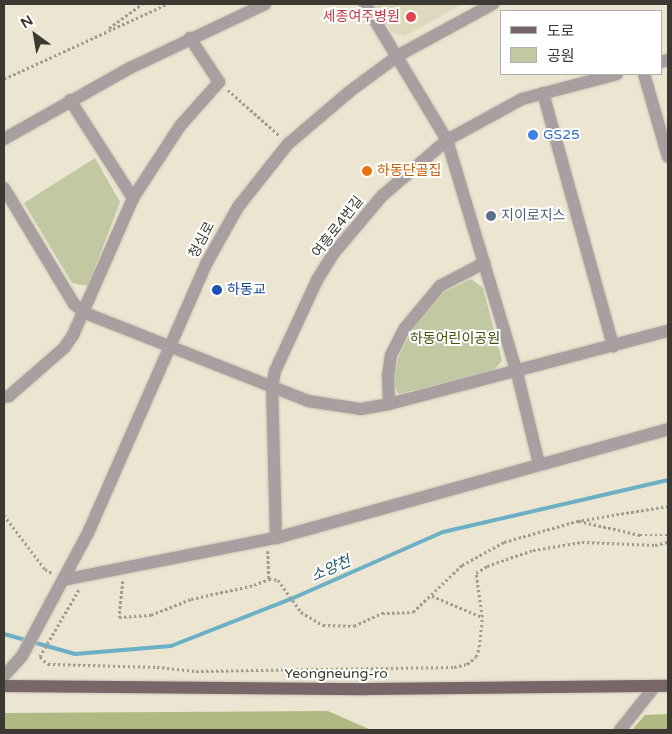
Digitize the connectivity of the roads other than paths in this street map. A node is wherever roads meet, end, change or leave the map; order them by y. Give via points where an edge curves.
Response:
1 (265, 4) edge
2 (365, 4) edge
3 (493, 4) edge
4 (190, 38) junction
5 (398, 55) junction
6 (613, 75) edge
7 (644, 75) edge
8 (543, 93) junction
9 (70, 100) junction
10 (4, 138) edge
11 (447, 140) junction
12 (668, 157) edge
13 (4, 188) edge
14 (133, 198) junction
15 (484, 263) junction
16 (84, 313) junction
17 (668, 331) edge
18 (613, 346) junction
19 (171, 348) junction
20 (517, 373) junction
21 (272, 389) junction
22 (4, 397) edge
23 (389, 404) junction
24 (668, 428) edge
25 (539, 464) junction
26 (271, 539) junction
27 (61, 584) junction
28 (22, 656) junction
29 (4, 661) edge
30 (4, 676) edge
31 (4, 686) edge
32 (655, 686) junction
33 (668, 686) edge
34 (620, 730) edge

1 - 4 street
2 - 5 street
3 - 5 street, 청심로
4 - 9 street
4 - 14 street via 219,82 180,126
5 - 11 street
5 - 19 street, 청심로 via 288,144 221,234
6 - 8 street, 여흥로4번길
7 - 12 street
8 - 11 street, 여흥로4번길 via 500,108
8 - 18 street
9 - 10 street
9 - 14 street
11 - 15 street
11 - 21 street, 여흥로4번길 via 382,196 334,253 317,280 275,371
13 - 16 street via 74,304
14 - 16 street
15 - 20 street
15 - 23 street via 440,286 405,328 392,355 388,376
16 - 19 street
16 - 22 street via 64,348
17 - 18 street
18 - 20 street
19 - 21 street
19 - 27 street, 청심로
20 - 23 street
20 - 25 street
21 - 23 street via 308,402 335,406 361,409
21 - 26 street, 여흥로4번길
24 - 25 street
25 - 26 street
26 - 27 street
27 - 28 street, 청심로
28 - 29 street
28 - 30 street
31 - 32 main road, Yeongneung-ro via 367,690
32 - 33 main road, Yeongneung-ro
32 - 34 street

